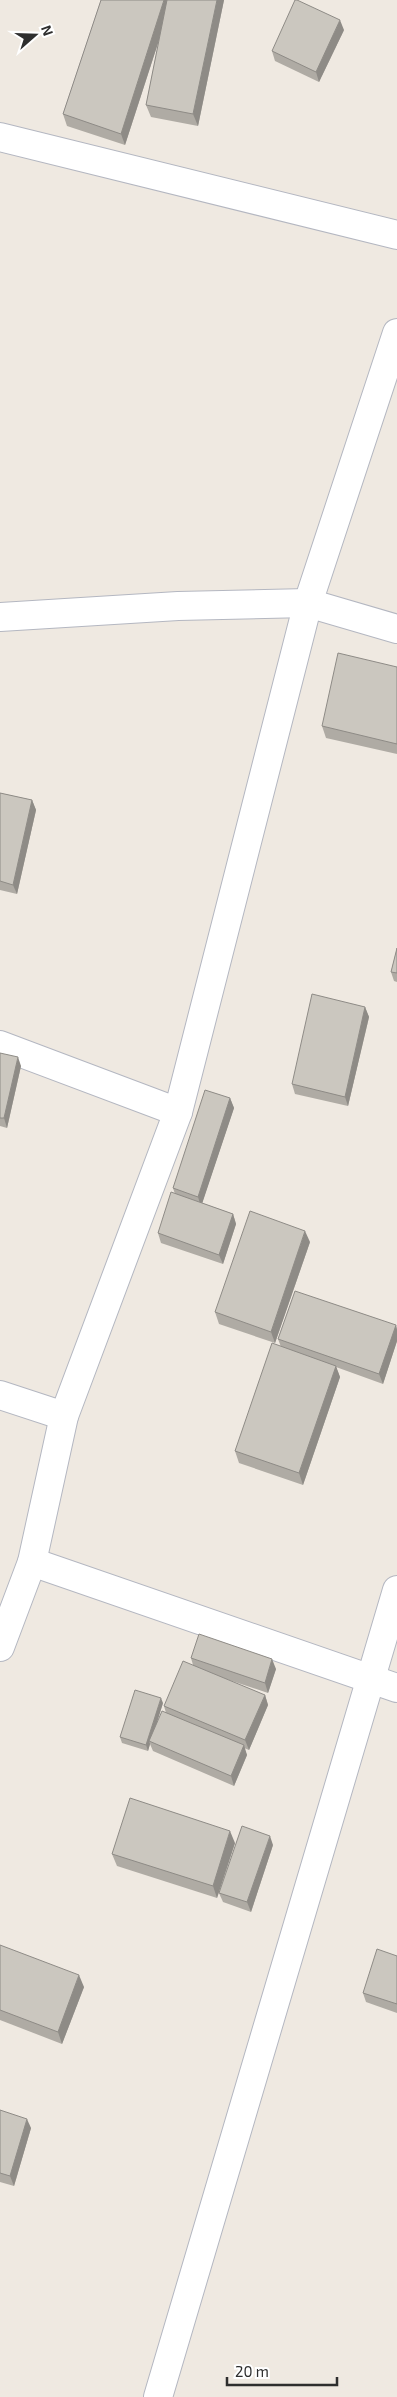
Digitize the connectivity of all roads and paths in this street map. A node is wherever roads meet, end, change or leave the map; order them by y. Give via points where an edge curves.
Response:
1 (0, 137) edge
2 (397, 235) edge
3 (397, 334) edge
4 (308, 603) junction
5 (0, 618) edge
6 (397, 629) edge
7 (0, 1045) edge
8 (178, 1112) junction
9 (0, 1395) edge
10 (64, 1416) junction
11 (32, 1562) junction
12 (397, 1590) edge
13 (0, 1646) edge
14 (371, 1680) junction
15 (397, 1688) edge
16 (158, 2397) edge

1 - 2 street
3 - 4 street
4 - 5 street via 178,606
4 - 6 street
4 - 8 street
7 - 8 street
8 - 10 street
9 - 10 street
10 - 11 street
11 - 13 street
11 - 14 street
12 - 14 street
14 - 15 street
14 - 16 street

